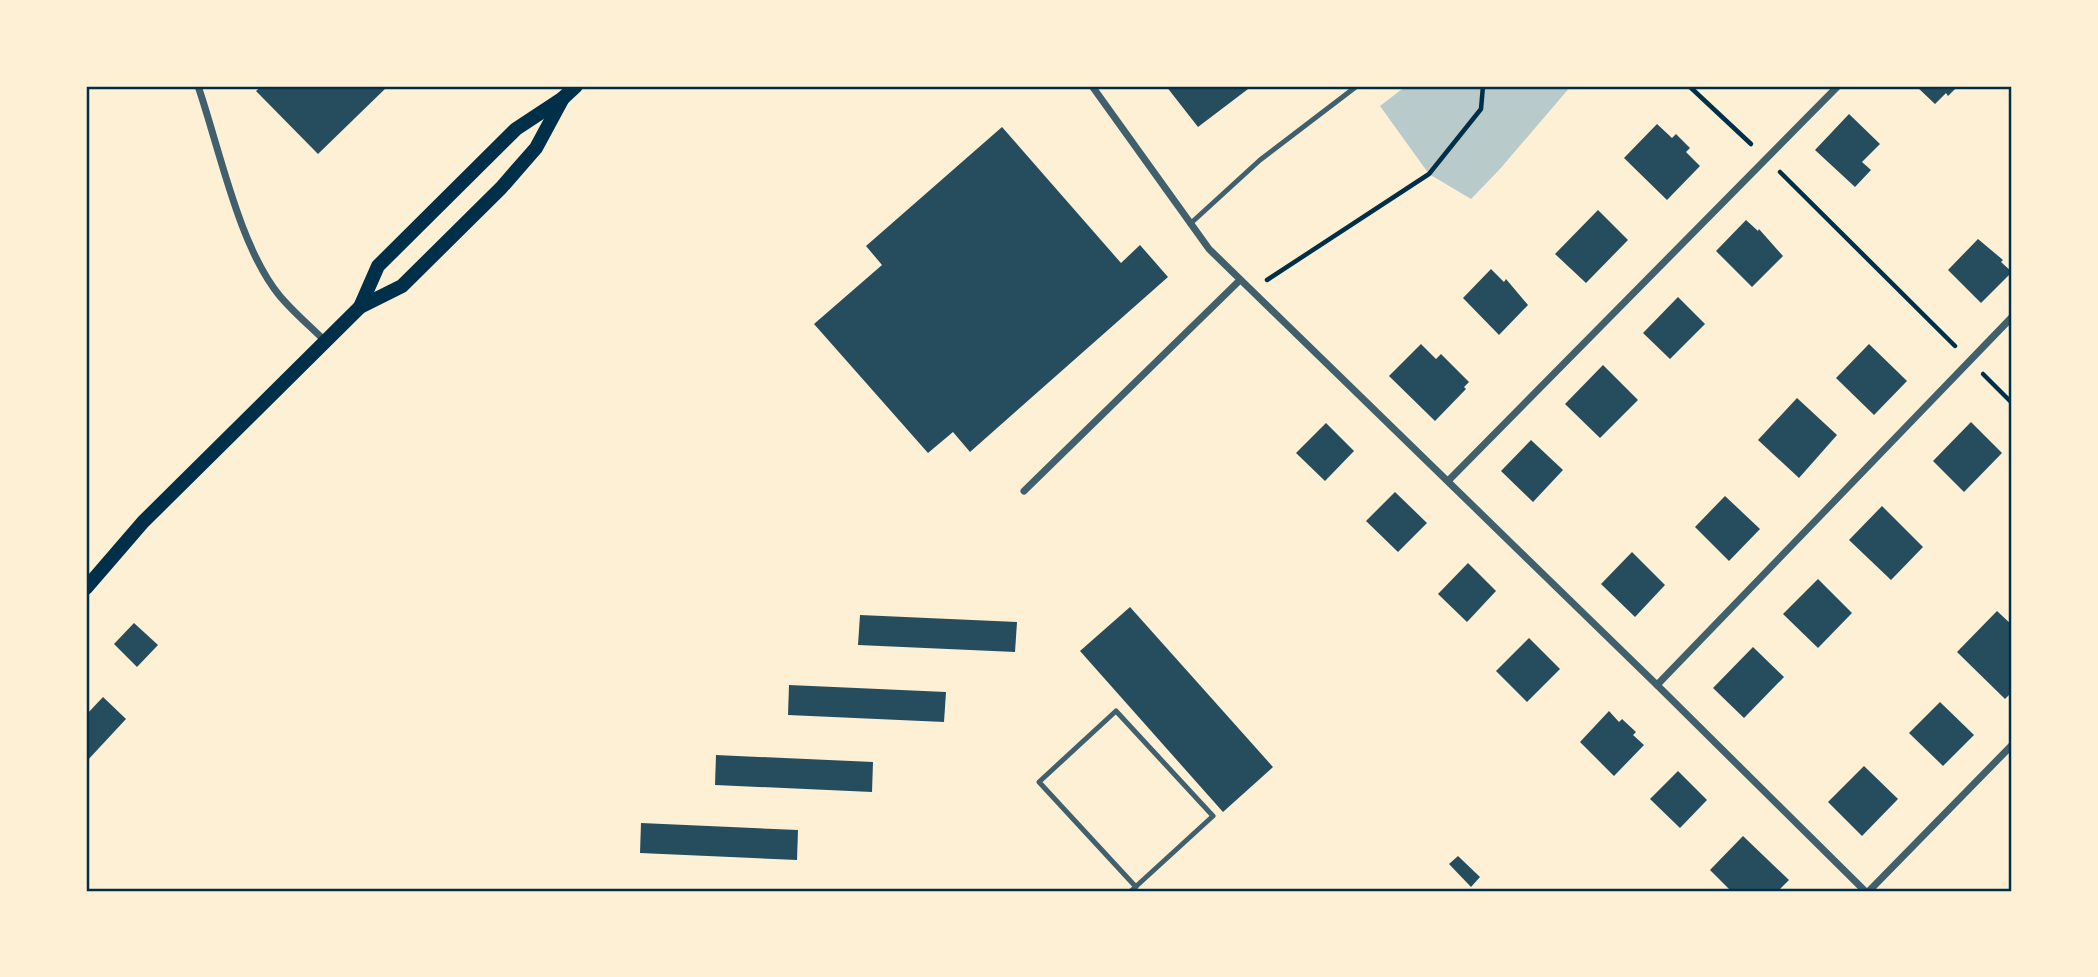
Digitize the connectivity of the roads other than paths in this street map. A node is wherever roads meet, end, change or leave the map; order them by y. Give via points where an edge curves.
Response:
1 (198, 86) edge
2 (576, 86) edge
3 (1092, 86) edge
4 (1357, 86) edge
5 (1838, 86) edge
6 (563, 98) junction
7 (1190, 223) junction
8 (1240, 280) junction
9 (360, 307) junction
10 (2012, 317) edge
11 (324, 341) junction
12 (1448, 481) junction
13 (1024, 491) dead end
14 (86, 587) edge
15 (1657, 685) junction
16 (2012, 745) edge
17 (1134, 889) edge
18 (1867, 891) edge

1 - 11 street via 257,258 278,294
2 - 6 main road
3 - 7 street
4 - 7 lane via 1260,160
5 - 12 street
6 - 9 main road via 516,129 378,266
6 - 9 main road via 537,148 501,188 402,286
7 - 8 street
8 - 12 street
8 - 13 street
9 - 11 main road
10 - 15 street
11 - 14 main road via 143,522
12 - 15 street
15 - 18 street
16 - 18 street
17 - 17 lane via 1039,782 1116,711 1213,816

